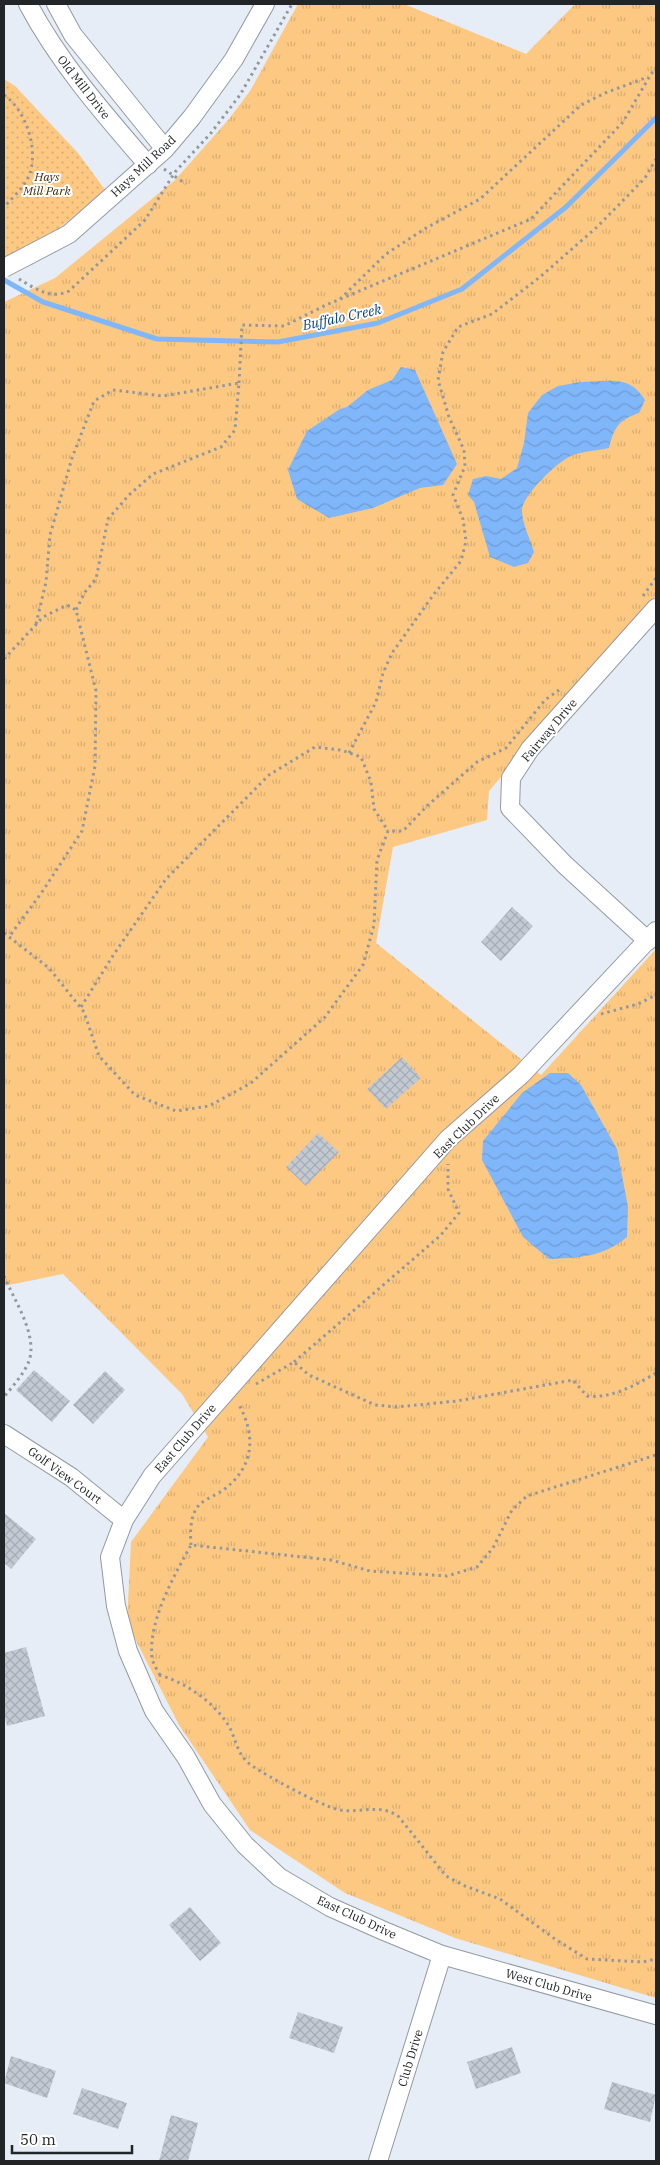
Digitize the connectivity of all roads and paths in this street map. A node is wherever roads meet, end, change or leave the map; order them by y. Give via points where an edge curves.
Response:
1 (28, 4) edge
2 (56, 4) edge
3 (265, 4) edge
4 (292, 4) edge
5 (656, 68) edge
6 (649, 77) junction
7 (4, 95) edge
8 (156, 158) junction
9 (656, 159) edge
10 (173, 175) junction
11 (186, 184) dead end
12 (4, 207) edge
13 (8, 271) edge
14 (340, 300) junction
15 (238, 383) junction
16 (656, 578) edge
17 (640, 602) dead end
18 (656, 608) edge
19 (76, 610) junction
20 (36, 624) junction
21 (4, 659) edge
22 (562, 688) dead end
23 (349, 753) junction
24 (388, 831) junction
25 (4, 933) edge
26 (8, 936) junction
27 (652, 936) edge
28 (656, 995) edge
29 (81, 1007) junction
30 (595, 1016) dead end
31 (448, 1139) junction
32 (4, 1276) edge
33 (294, 1362) junction
34 (656, 1373) edge
35 (251, 1387) dead end
36 (229, 1388) junction
37 (4, 1397) edge
38 (4, 1434) edge
39 (656, 1455) edge
40 (124, 1520) junction
41 (191, 1545) junction
42 (138, 1675) junction
43 (160, 1675) junction
44 (442, 1955) junction
45 (656, 1959) edge
46 (656, 2015) edge
47 (378, 2161) edge

1 - 8 street, Old Mill Drive via 48,41 76,79
2 - 8 street, Old Mill Drive via 73,35
3 - 8 street, Hays Mill Road via 234,59 192,117
4 - 10 path via 240,95
5 - 6 path
6 - 14 path via 581,105 480,199 386,254
6 - 14 path via 622,122 531,219
7 - 12 path via 26,123 32,157 25,183
8 - 10 path
8 - 13 street, Hays Mill Road, bridge via 69,234
9 - 23 path via 645,178 597,227 492,314 458,327 444,352 438,380 449,417 464,450 465,466 454,495 463,519 466,541 461,561 392,653 376,702
10 - 11 path
10 - 13 path via 139,228 69,291 61,294 44,292
14 - 15 path via 284,326 242,325
15 - 19 path via 235,430 221,448 153,474 108,519 96,579
15 - 20 path via 163,396 114,390 94,401 72,458 50,535 46,582
16 - 17 path
18 - 27 street, Fairway Drive via 530,749 511,778 510,808 565,865
19 - 20 path via 67,605
19 - 26 path via 96,691 95,766 90,794 82,831
20 - 21 path
22 - 24 path via 545,700 506,748 477,762 426,806 403,831
23 - 24 path via 361,758 371,782 374,809
23 - 29 path via 315,747 269,775 166,879
24 - 29 path via 377,860 374,925 363,965 325,1017 251,1083 209,1106 176,1111 134,1095 99,1056
25 - 26 path
26 - 29 path via 49,968
27 - 31 street, East Club Drive via 521,1075
28 - 30 path via 638,1004
31 - 33 path via 448,1189 459,1213 440,1236
31 - 36 street, East Club Drive
32 - 37 path via 28,1330 32,1348 28,1363
33 - 34 path via 309,1375 348,1394 375,1405 397,1407 457,1401 573,1380 587,1396 602,1398
33 - 35 path
36 - 40 street, East Club Drive via 152,1476
36 - 41 path via 246,1417 251,1441 245,1468 224,1490 199,1505 190,1528
38 - 40 street, Golf View Court via 71,1477
39 - 41 path via 527,1496 512,1510 493,1548 478,1567 447,1576 370,1571 331,1560
40 - 42 street, East Club Drive via 110,1557 116,1606
41 - 43 path via 155,1625 152,1658
42 - 43 path
42 - 44 street, East Club Drive via 154,1712 186,1757 212,1804 245,1845 279,1877 330,1907
43 - 45 path via 180,1681 228,1723 236,1746 250,1765 336,1810 391,1811 446,1876 500,1900 587,1959 643,1962
44 - 46 street, West Club Drive
44 - 47 street, Club Drive

